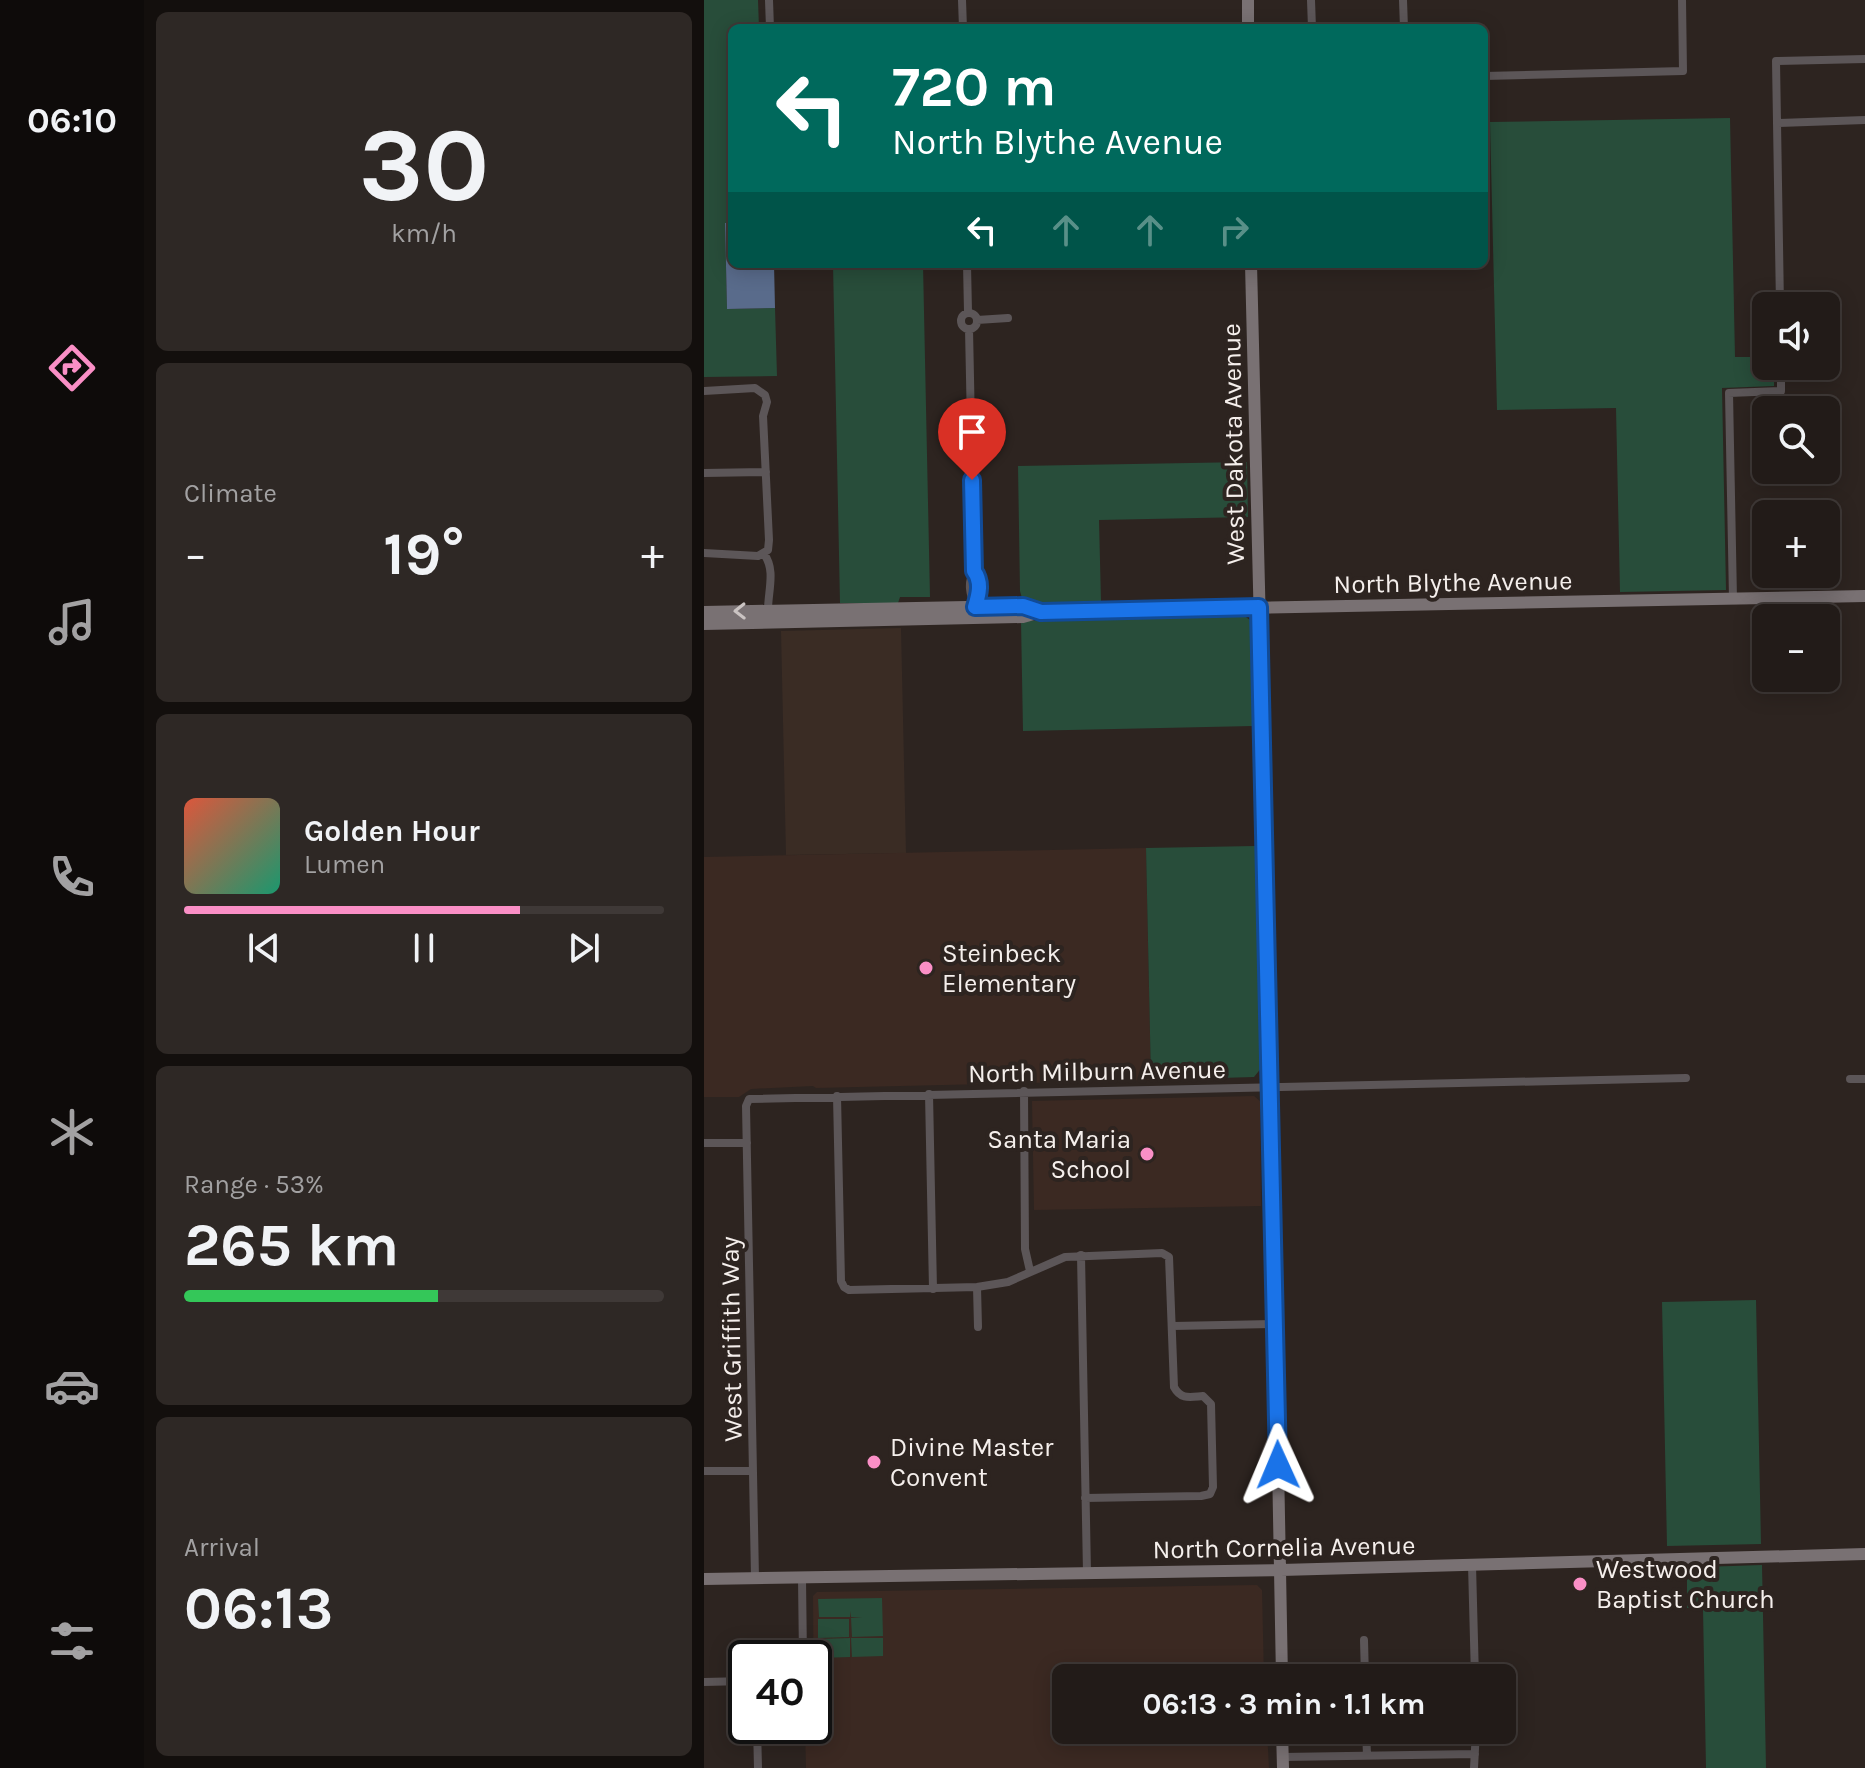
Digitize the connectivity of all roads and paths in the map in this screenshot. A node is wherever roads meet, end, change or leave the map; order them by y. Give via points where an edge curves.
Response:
1 (769, 0) edge
2 (962, 0) edge
3 (1248, 0) edge
4 (1311, 0) edge
5 (1403, 0) edge
6 (1682, 0) edge
7 (770, 24) edge
8 (963, 24) edge
9 (1248, 24) edge
10 (1312, 24) edge
11 (1404, 24) edge
12 (1865, 59) edge
13 (1488, 76) edge
14 (1865, 120) edge
15 (1779, 123) junction
16 (967, 268) edge
17 (1251, 268) edge
18 (1780, 292) edge
19 (968, 312) junction
20 (1008, 318) dead end
21 (977, 320) junction
22 (969, 329) junction
23 (1781, 380) edge
24 (704, 391) edge
25 (766, 472) junction
26 (704, 473) edge
27 (704, 553) edge
28 (764, 554) junction
29 (1865, 596) edge
30 (1733, 599) junction
31 (975, 607) junction
32 (1259, 607) junction
33 (768, 610) junction
34 (704, 612) edge
35 (1041, 612) junction
36 (797, 616) junction
37 (901, 620) junction
38 (704, 624) edge
39 (1686, 1078) dead end
40 (1850, 1079) dead end
41 (1865, 1079) edge
42 (1270, 1088) junction
43 (1024, 1091) junction
44 (929, 1094) junction
45 (837, 1096) junction
46 (749, 1099) joint
47 (704, 1143) edge
48 (747, 1143) junction
49 (1081, 1255) junction
50 (1030, 1271) junction
51 (977, 1287) junction
52 (933, 1289) junction
53 (1276, 1324) junction
54 (1173, 1326) junction
55 (978, 1327) dead end
56 (704, 1471) edge
57 (753, 1471) junction
58 (1085, 1498) junction
59 (1865, 1554) edge
60 (1472, 1565) junction
61 (1281, 1570) junction
62 (1087, 1573) junction
63 (755, 1578) junction
64 (704, 1579) edge
65 (802, 1579) junction
66 (803, 1640) edge
67 (1364, 1640) dead end
68 (1282, 1664) edge
69 (1365, 1664) edge
70 (1475, 1664) edge
71 (728, 1681) edge
72 (704, 1682) edge
73 (757, 1744) edge
74 (1367, 1744) edge
75 (1475, 1744) edge
76 (1475, 1754) junction
77 (1367, 1755) junction
78 (1283, 1763) edge
79 (758, 1768) edge
80 (1474, 1768) edge

1 - 7 street
2 - 8 street
3 - 9 street
4 - 10 street
5 - 11 street
6 - 13 street via 1683,71
12 - 15 street via 1776,61
14 - 15 street
15 - 18 street
16 - 19 street
17 - 32 street, West Dakota Avenue
19 - 21 street
19 - 22 street via 960,321
20 - 21 street
21 - 22 street
22 - 31 street via 974,571 970,593
23 - 30 street via 1781,391 1729,393
24 - 25 street via 755,388 765,395
25 - 26 street
25 - 28 street via 769,540
27 - 28 street
28 - 33 street via 771,570
29 - 30 street, North Blythe Avenue
30 - 32 street, North Blythe Avenue
31 - 35 street, North Blythe Avenue via 1023,606
31 - 36 street, North Blythe Avenue
31 - 37 street, North Blythe Avenue via 966,614 908,615
32 - 35 street, North Blythe Avenue
32 - 42 street, West Dakota Avenue
33 -> 34 street, North Blythe Avenue
33 - 36 street, North Blythe Avenue
35 - 37 street, North Blythe Avenue
36 - 37 street, North Blythe Avenue
36 - 38 street, North Blythe Avenue
39 - 42 street, North Milburn Avenue
40 - 41 street
42 - 43 street, North Milburn Avenue
42 - 53 street, West Dakota Avenue
43 - 44 street, North Milburn Avenue
43 - 50 street via 1025,1249
44 - 45 street, North Milburn Avenue
44 - 52 street
45 - 46 street, North Milburn Avenue
45 - 52 street via 841,1281 849,1290
46 - 48 street, West Griffith Way
47 - 48 street
48 - 57 street, West Griffith Way
49 - 50 street
49 - 54 street via 1169,1257
49 - 58 street
50 - 51 street via 1008,1282
51 - 52 street
51 - 55 street
53 - 54 street
53 - 61 street, West Dakota Avenue
54 - 58 street via 1174,1387 1178,1395 1203,1396 1211,1404 1210,1494
56 - 57 street
57 - 63 street, West Griffith Way
58 - 62 street
59 - 60 street, North Cornelia Avenue
60 - 61 street, North Cornelia Avenue
60 - 70 street
61 - 62 street, North Cornelia Avenue
61 - 68 street, West Dakota Avenue
62 - 65 street, North Cornelia Avenue
63 - 64 street, North Cornelia Avenue
63 - 65 street, North Cornelia Avenue
65 - 66 street
67 - 69 street
71 - 72 street
73 - 79 street
74 - 77 street
75 - 76 street
76 - 77 street
76 - 80 street
77 - 78 street

